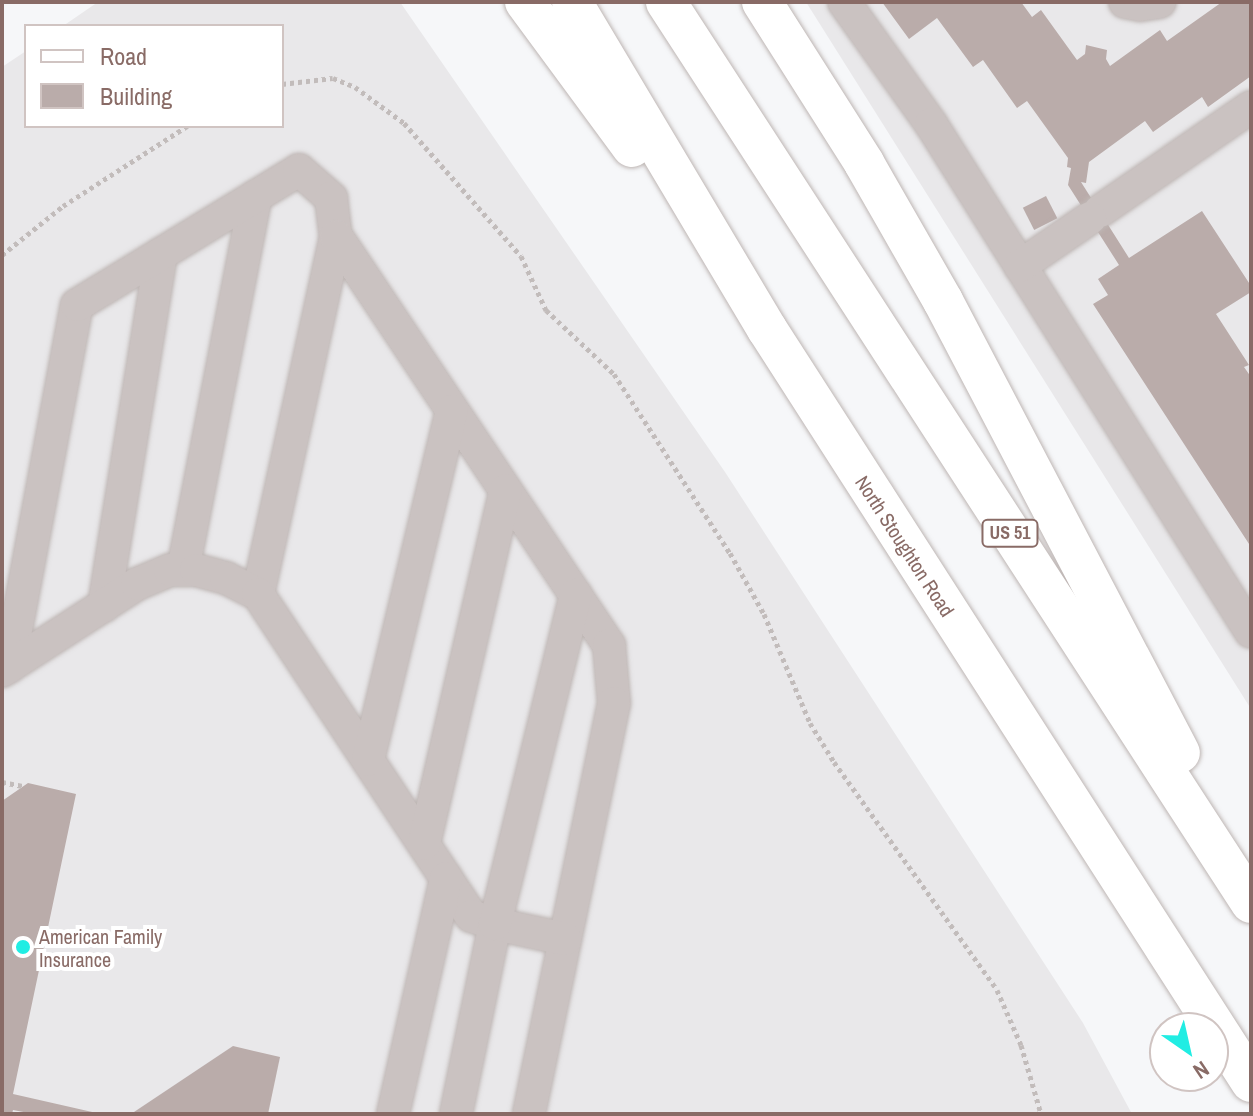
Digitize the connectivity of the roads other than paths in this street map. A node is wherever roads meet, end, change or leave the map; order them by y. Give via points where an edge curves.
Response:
1 (525, 2) edge
2 (572, 2) edge
3 (666, 2) edge
4 (762, 2) edge
5 (771, 2) edge
6 (844, 2) edge
7 (1125, 2) edge
8 (1160, 2) edge
9 (802, 61) junction
10 (1251, 107) edge
11 (256, 196) junction
12 (336, 236) junction
13 (161, 254) junction
14 (1020, 266) junction
15 (767, 329) junction
16 (452, 411) junction
17 (506, 490) junction
18 (183, 570) junction
19 (258, 594) junction
20 (576, 595) junction
21 (104, 606) junction
22 (1249, 624) edge
23 (6, 669) edge
24 (368, 760) junction
25 (424, 844) junction
26 (446, 878) junction
27 (1251, 887) edge
28 (1251, 903) edge
29 (495, 924) junction
30 (565, 939) junction
31 (1251, 1082) edge
32 (393, 1114) edge
33 (456, 1114) edge
34 (529, 1114) edge

1 - 15 main road
2 - 15 main road, North Stoughton Road
3 - 28 main road, US 51
4 - 9 main road
5 - 9 main road
6 - 14 lane via 931,124
7 - 8 lane
9 - 27 main road via 943,301
10 - 14 lane
11 - 12 lane via 299,170 331,198
11 - 13 lane
11 - 18 lane
12 - 16 lane
12 - 19 lane
13 - 21 lane
13 - 23 lane via 77,305
14 - 22 lane
15 - 31 main road, North Stoughton Road
16 - 17 lane
16 - 24 lane
17 - 20 lane
17 - 25 lane
18 - 19 lane via 226,578
18 - 21 lane via 137,584
19 - 24 lane
20 - 29 lane
20 - 30 lane via 609,645 614,703
21 - 23 lane
24 - 25 lane
25 - 26 lane
26 - 29 lane via 471,916
26 - 32 lane
29 - 30 lane
29 - 33 lane
30 - 34 lane

